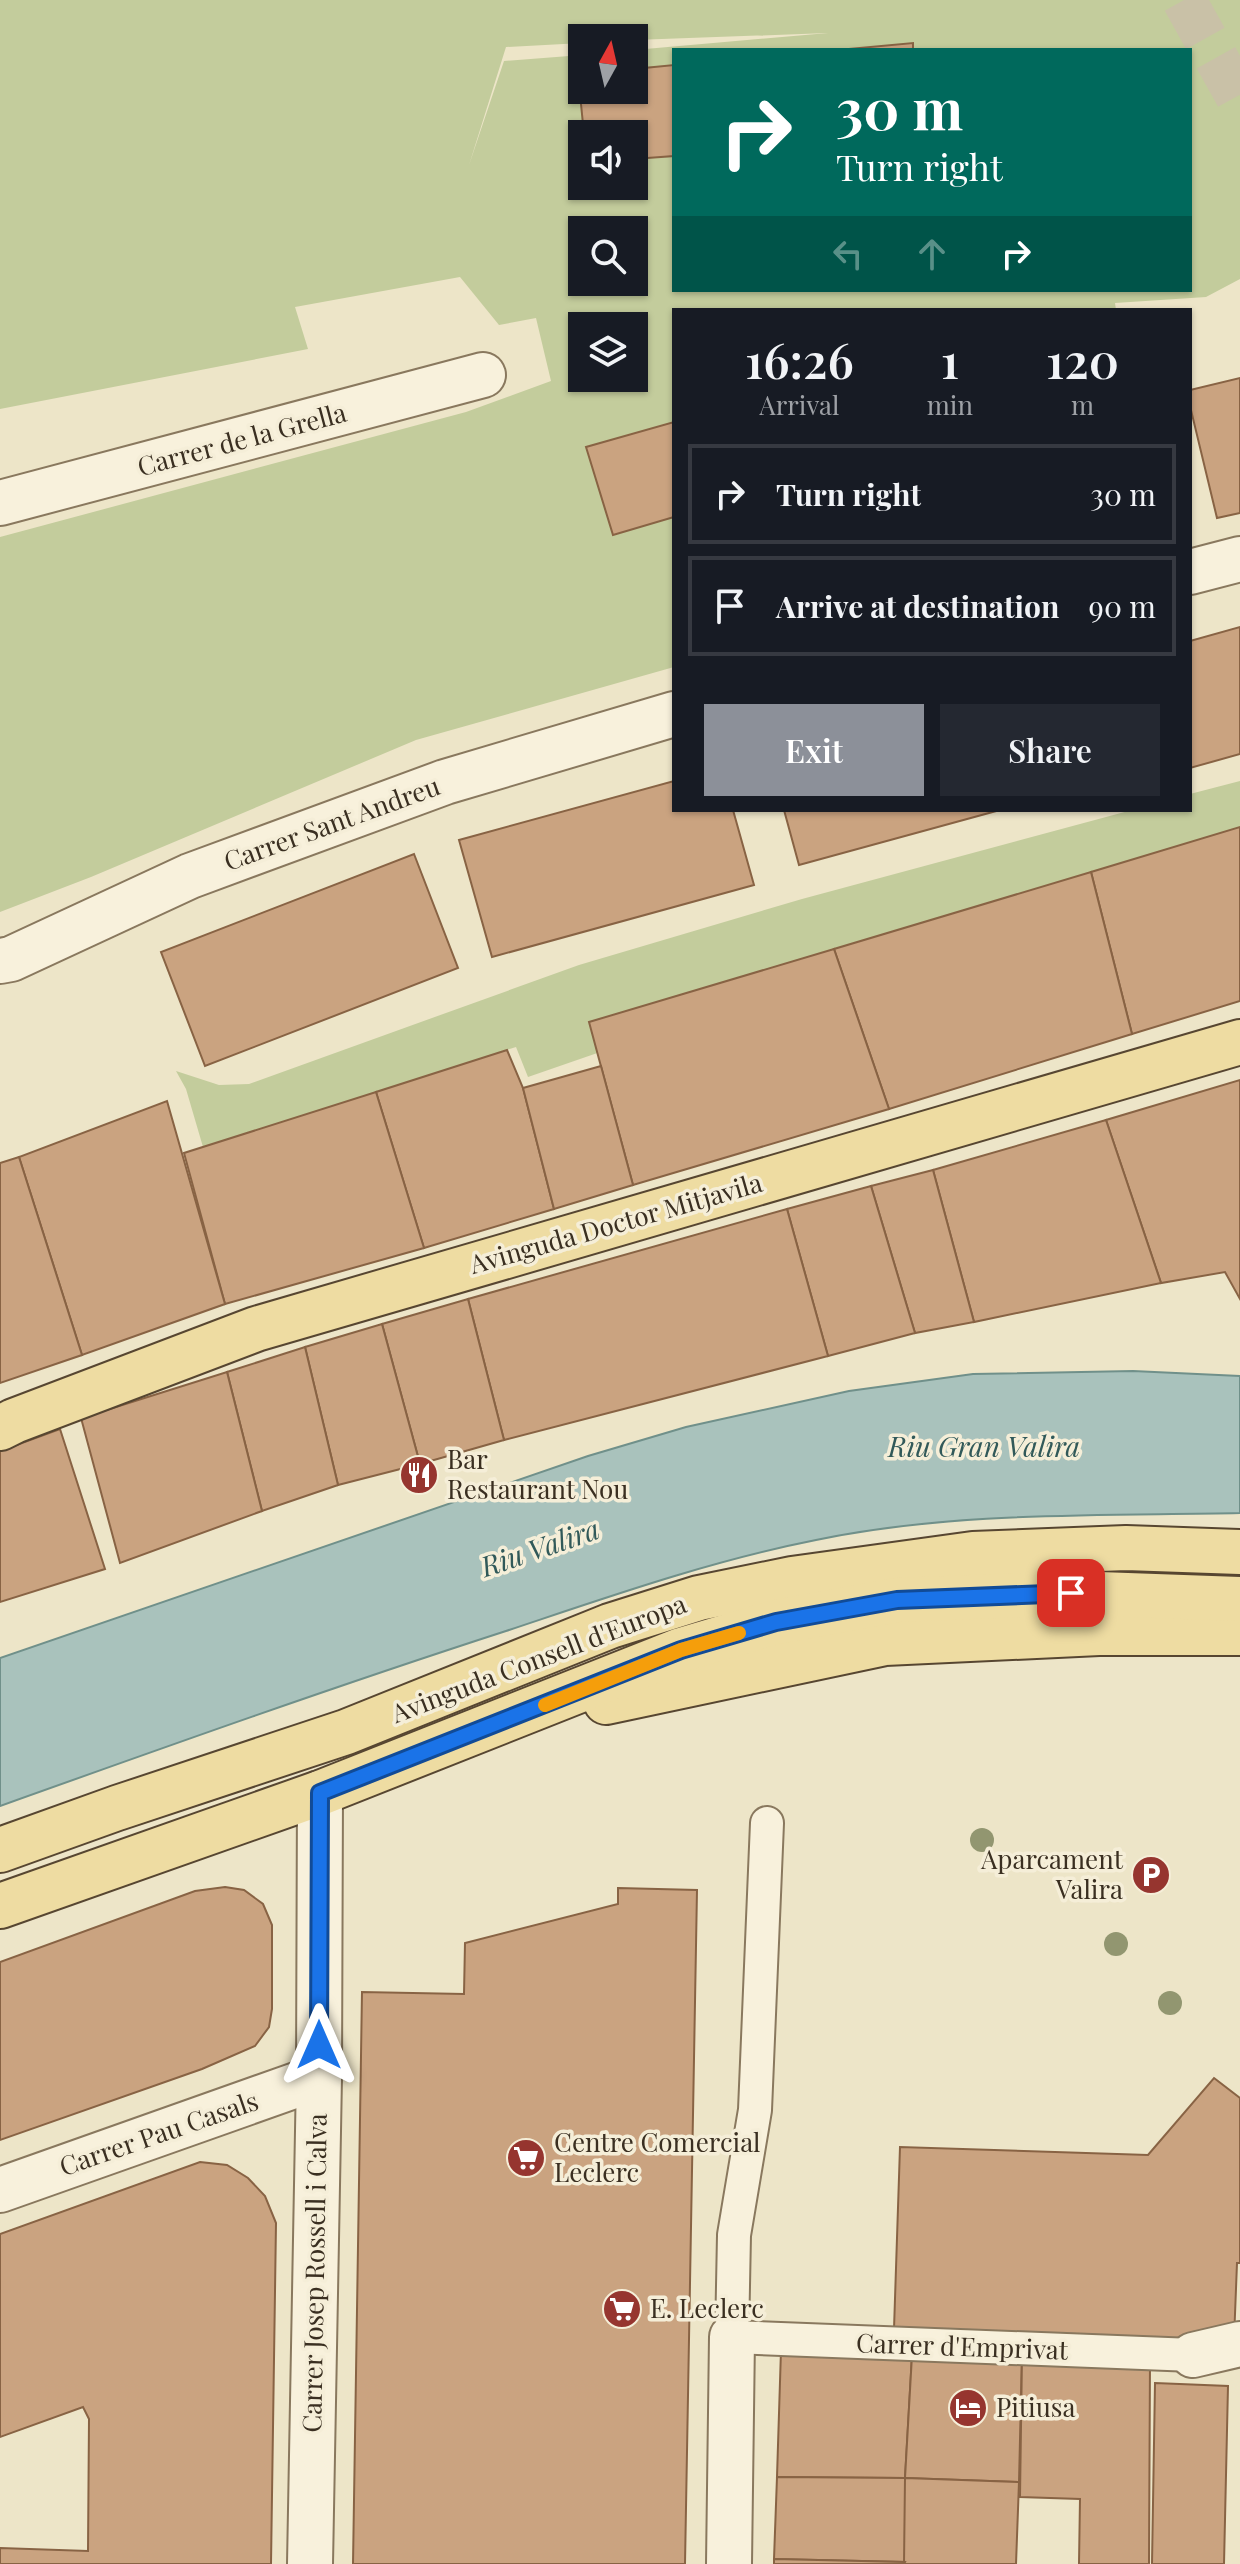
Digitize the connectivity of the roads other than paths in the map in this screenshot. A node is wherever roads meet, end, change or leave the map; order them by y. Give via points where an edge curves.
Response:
1 (483, 375) dead end
2 (0, 503) edge
3 (1240, 559) edge
4 (1192, 571) edge
5 (672, 715) edge
6 (0, 961) edge
7 (1240, 1042) edge
8 (0, 1428) edge
9 (1240, 1552) edge
10 (1240, 1599) edge
11 (1240, 1633) edge
12 (494, 1726) junction
13 (320, 1793) junction
14 (767, 1823) dead end
15 (0, 1850) edge
16 (0, 1906) edge
17 (319, 2077) junction
18 (0, 2190) edge
19 (732, 2337) junction
20 (1240, 2344) edge
21 (1193, 2355) joint
22 (310, 2564) edge
23 (729, 2564) edge

1 - 2 street, Carrer de la Grella
3 - 4 street
5 - 6 street, Carrer Sant Andreu via 415,793 190,876
7 - 8 main road, Avinguda Doctor Mitjavila via 256,1329
9 - 15 main road, Avinguda Consell d'Europa via 1126,1548 973,1554 808,1576 699,1598 610,1626 346,1732
10 - 12 main road, Avinguda Consell d'Europa via 1071,1593 897,1600 776,1622 681,1650
11 - 12 main road via 885,1643
12 - 13 main road, Avinguda Consell d'Europa
13 - 16 main road, Avinguda Consell d'Europa
13 - 17 street, Carrer Josep Rossell i Calva
14 - 19 lane via 755,2110 734,2235
17 - 18 street, Carrer Pau Casals
17 - 22 street, Carrer Josep Rossell i Calva
19 - 21 lane, Carrer d'Emprivat
19 - 23 street
20 - 21 street

